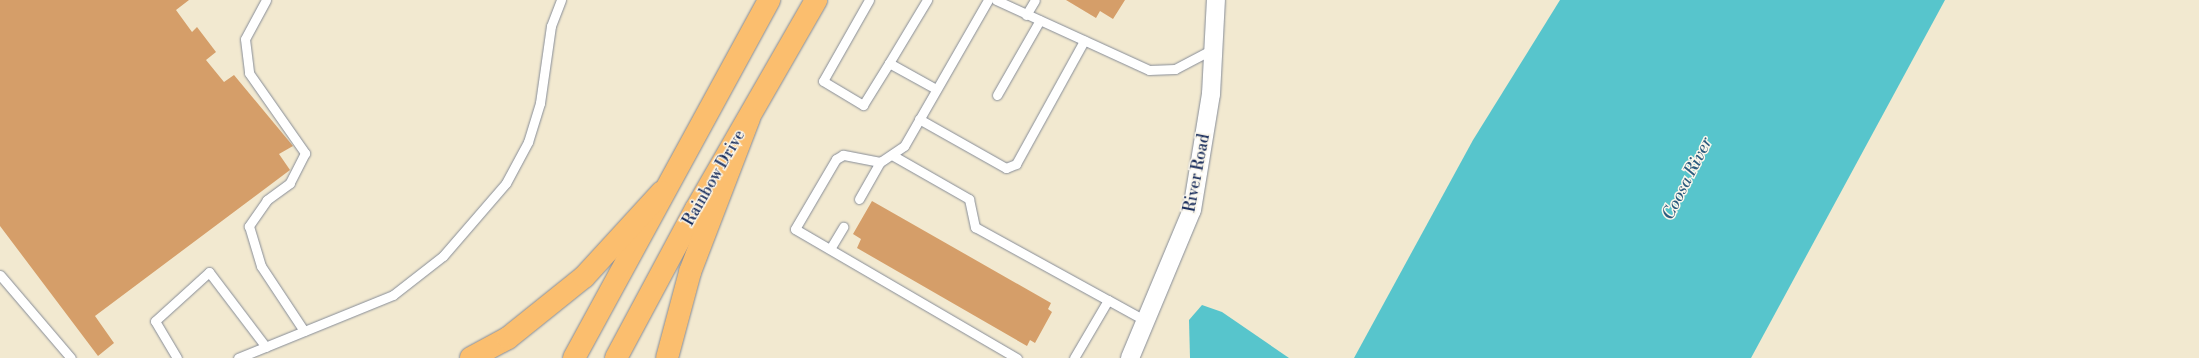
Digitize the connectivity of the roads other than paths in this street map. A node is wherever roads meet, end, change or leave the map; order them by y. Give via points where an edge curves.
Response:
1 (266, 0) edge
2 (561, 0) edge
3 (758, 0) edge
4 (769, 0) edge
5 (816, 0) edge
6 (869, 0) edge
7 (927, 0) edge
8 (988, 0) edge
9 (996, 0) edge
10 (1035, 0) edge
11 (1216, 0) edge
12 (1026, 14) junction
13 (1040, 20) junction
14 (752, 31) junction
15 (1084, 41) junction
16 (1213, 49) junction
17 (889, 63) junction
18 (936, 89) junction
19 (997, 95) dead end
20 (749, 118) junction
21 (919, 119) junction
22 (892, 155) junction
23 (880, 162) junction
24 (662, 192) junction
25 (859, 199) dead end
26 (843, 227) dead end
27 (830, 249) junction
28 (0, 275) edge
29 (1108, 300) junction
30 (1146, 321) junction
31 (304, 331) junction
32 (266, 346) junction
33 (71, 358) edge
34 (178, 358) edge
35 (238, 358) edge
36 (471, 358) edge
37 (574, 358) edge
38 (616, 358) edge
39 (667, 358) edge
40 (1017, 358) edge
41 (1074, 358) edge
42 (1130, 358) edge

1 - 31 lane via 245,39 249,73 305,153 290,183 267,200 250,226 261,266
2 - 31 lane via 551,26 540,103 528,142 506,184 443,256 393,295
3 - 14 lane
4 - 14 main road
5 - 20 main road, Rainbow Drive
6 - 17 lane via 823,81 863,105
7 - 17 lane
8 - 18 lane
9 - 12 lane
10 - 12 lane
11 - 16 street, River Road
12 - 13 lane
13 - 15 lane
13 - 19 lane
14 - 24 main road
15 - 16 lane via 1149,70 1175,69
15 - 21 lane via 1016,164 1006,168
16 - 30 street, River Road via 1211,94 1192,210
17 - 18 lane
18 - 21 lane
20 - 38 main road, Rainbow Drive
20 - 39 main road via 690,272
21 - 22 lane via 904,146
22 - 23 lane
22 - 29 lane via 969,199 975,227
23 - 25 lane
23 - 27 lane via 843,155 836,159 795,229
24 - 36 main road via 584,277 508,338
24 - 37 main road
26 - 27 lane
27 - 40 lane
28 - 33 lane
29 - 30 lane
29 - 41 lane
30 - 42 street, River Road
31 - 32 lane
32 - 34 lane via 209,272 154,321
32 - 35 lane

